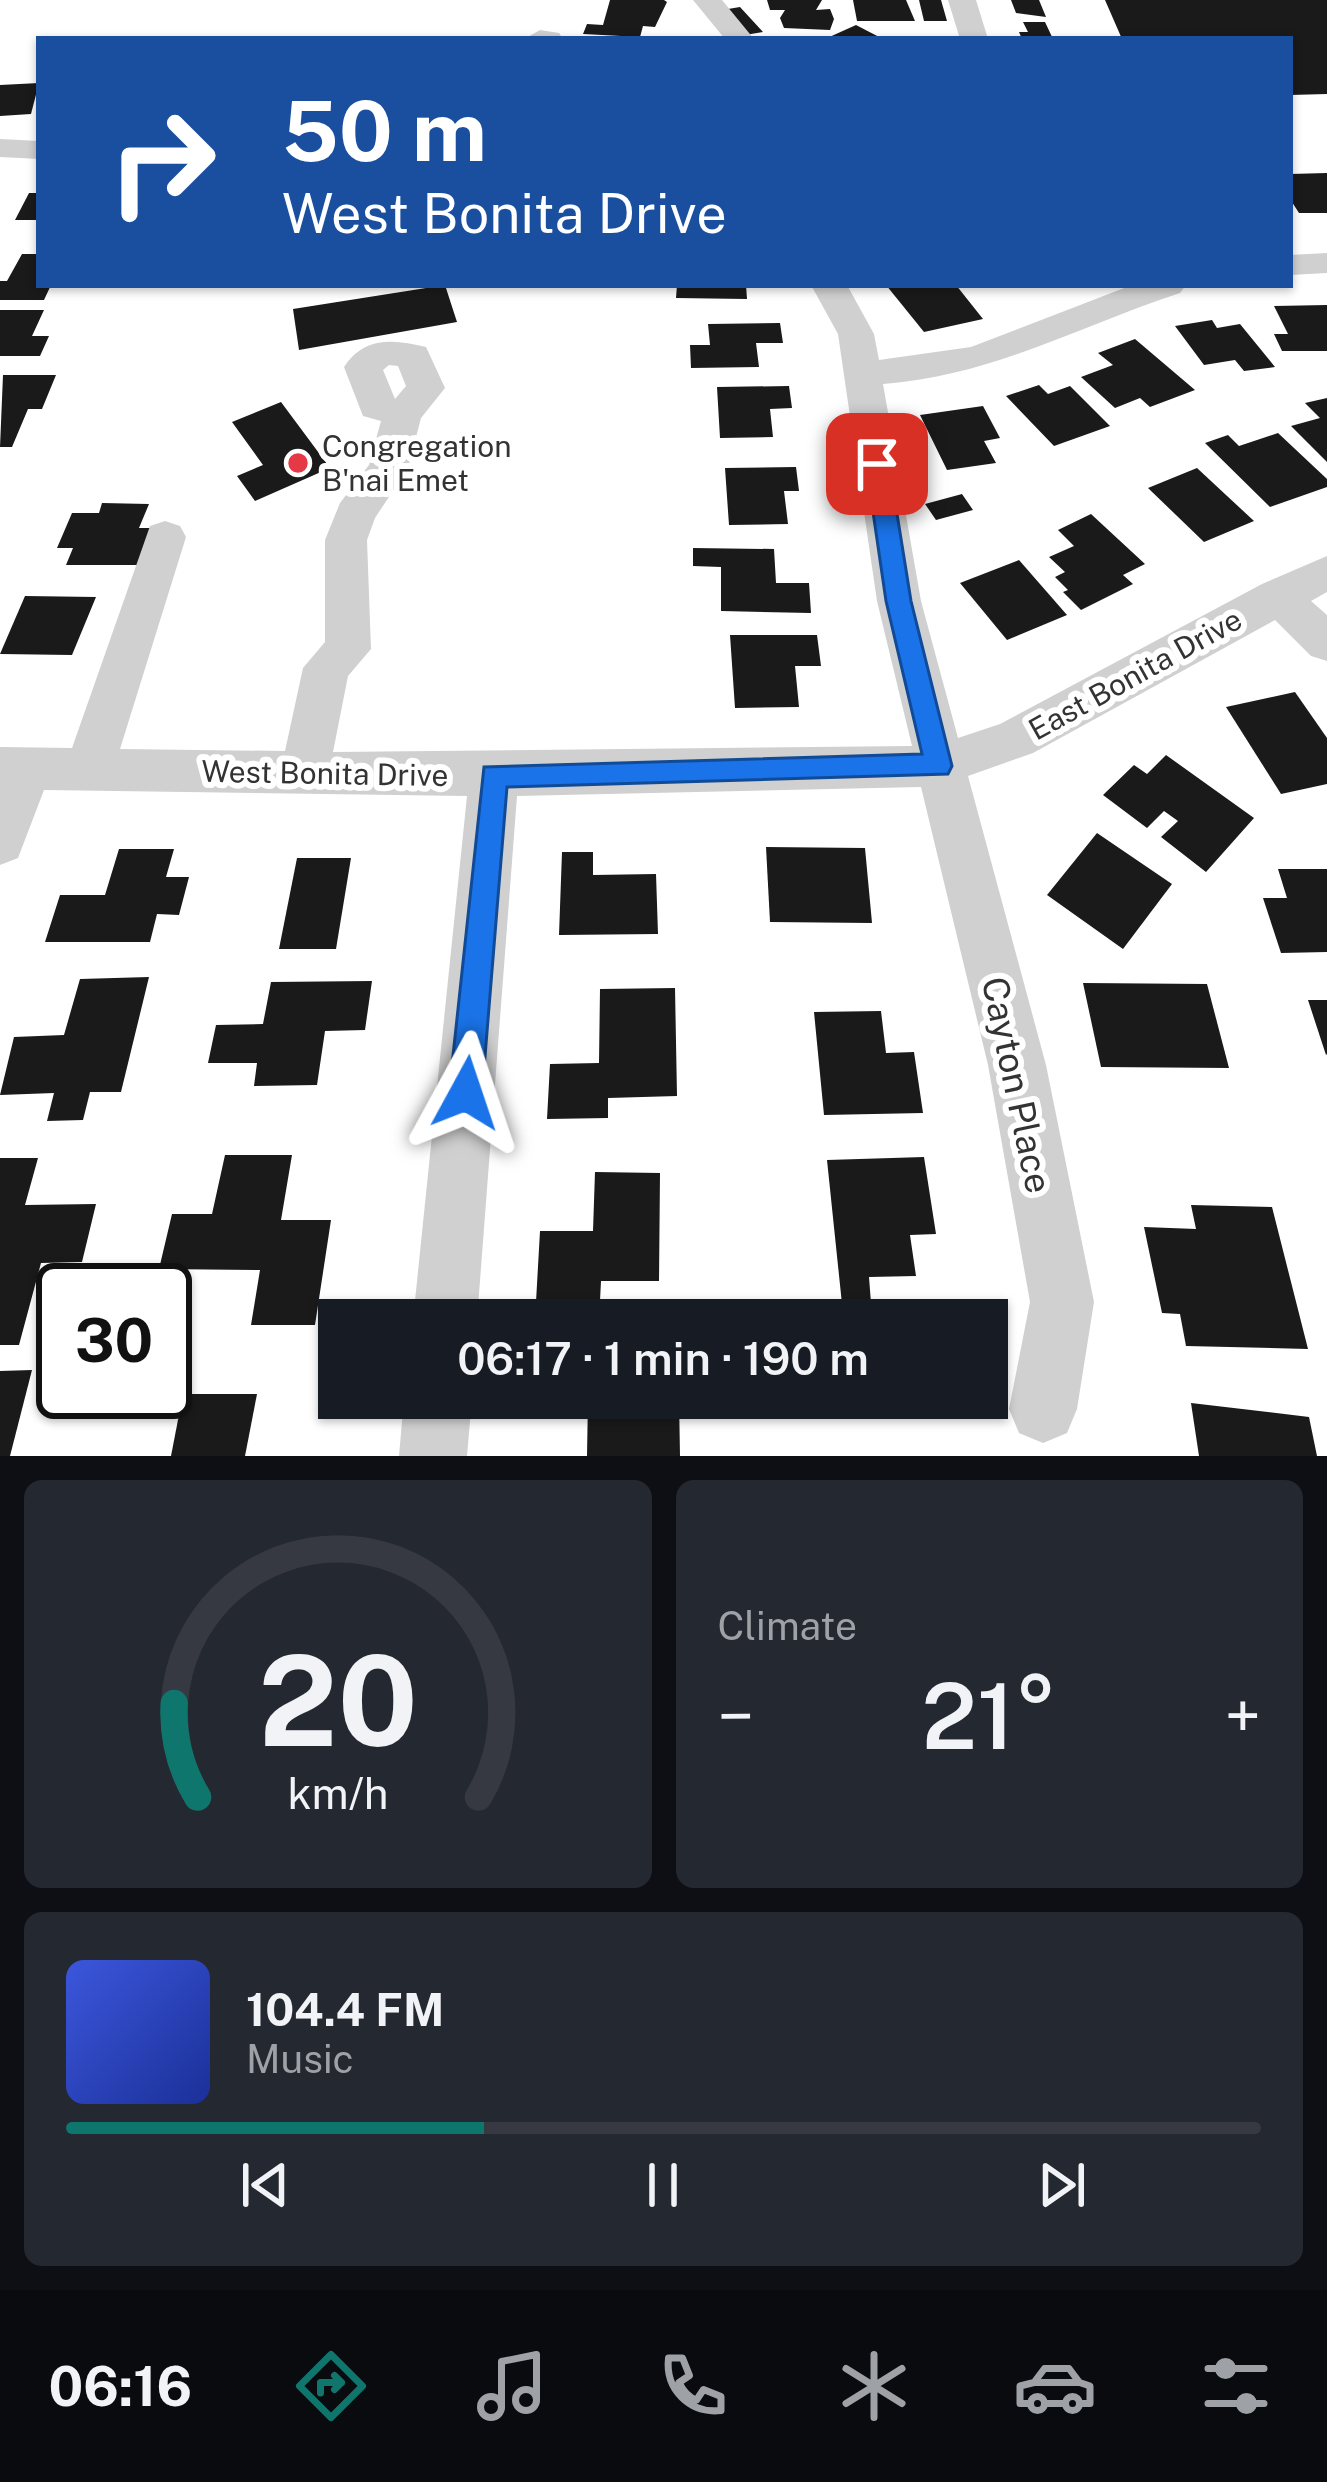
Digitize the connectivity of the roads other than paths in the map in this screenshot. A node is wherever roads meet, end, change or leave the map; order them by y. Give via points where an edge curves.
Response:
1 (707, 0) edge
2 (962, 0) edge
3 (735, 35) edge
4 (973, 36) edge
5 (19, 149) edge
6 (0, 182) edge
7 (1327, 263) edge
8 (1293, 265) edge
9 (831, 288) edge
10 (1158, 288) edge
11 (863, 373) junction
12 (403, 414) dead end
13 (165, 537) dead end
14 (1327, 572) edge
15 (1278, 596) junction
16 (1327, 644) edge
17 (938, 766) junction
18 (14, 768) edge
19 (89, 770) junction
20 (304, 772) junction
21 (494, 775) junction
22 (0, 842) edge
23 (447, 1299) edge
24 (1043, 1409) dead end
25 (436, 1419) edge
26 (433, 1456) edge

1 - 3 street
2 - 4 street
5 - 6 street
7 - 8 street
9 - 11 street, Cayton Place via 856,334
10 - 11 street via 983,357
11 - 17 street, Cayton Place via 899,601
12 - 20 street via 388,468 346,541 348,649 326,668
13 - 19 street
14 - 15 street, East Bonita Drive
15 - 16 street
15 - 17 street, East Bonita Drive via 1016,739
17 - 21 street, West Bonita Drive
17 - 24 street, Cayton Place via 1017,1065 1062,1302
18 - 19 street, West Bonita Drive
18 - 22 street
19 - 20 street, West Bonita Drive
20 - 21 street, West Bonita Drive
21 - 23 street
25 - 26 street

